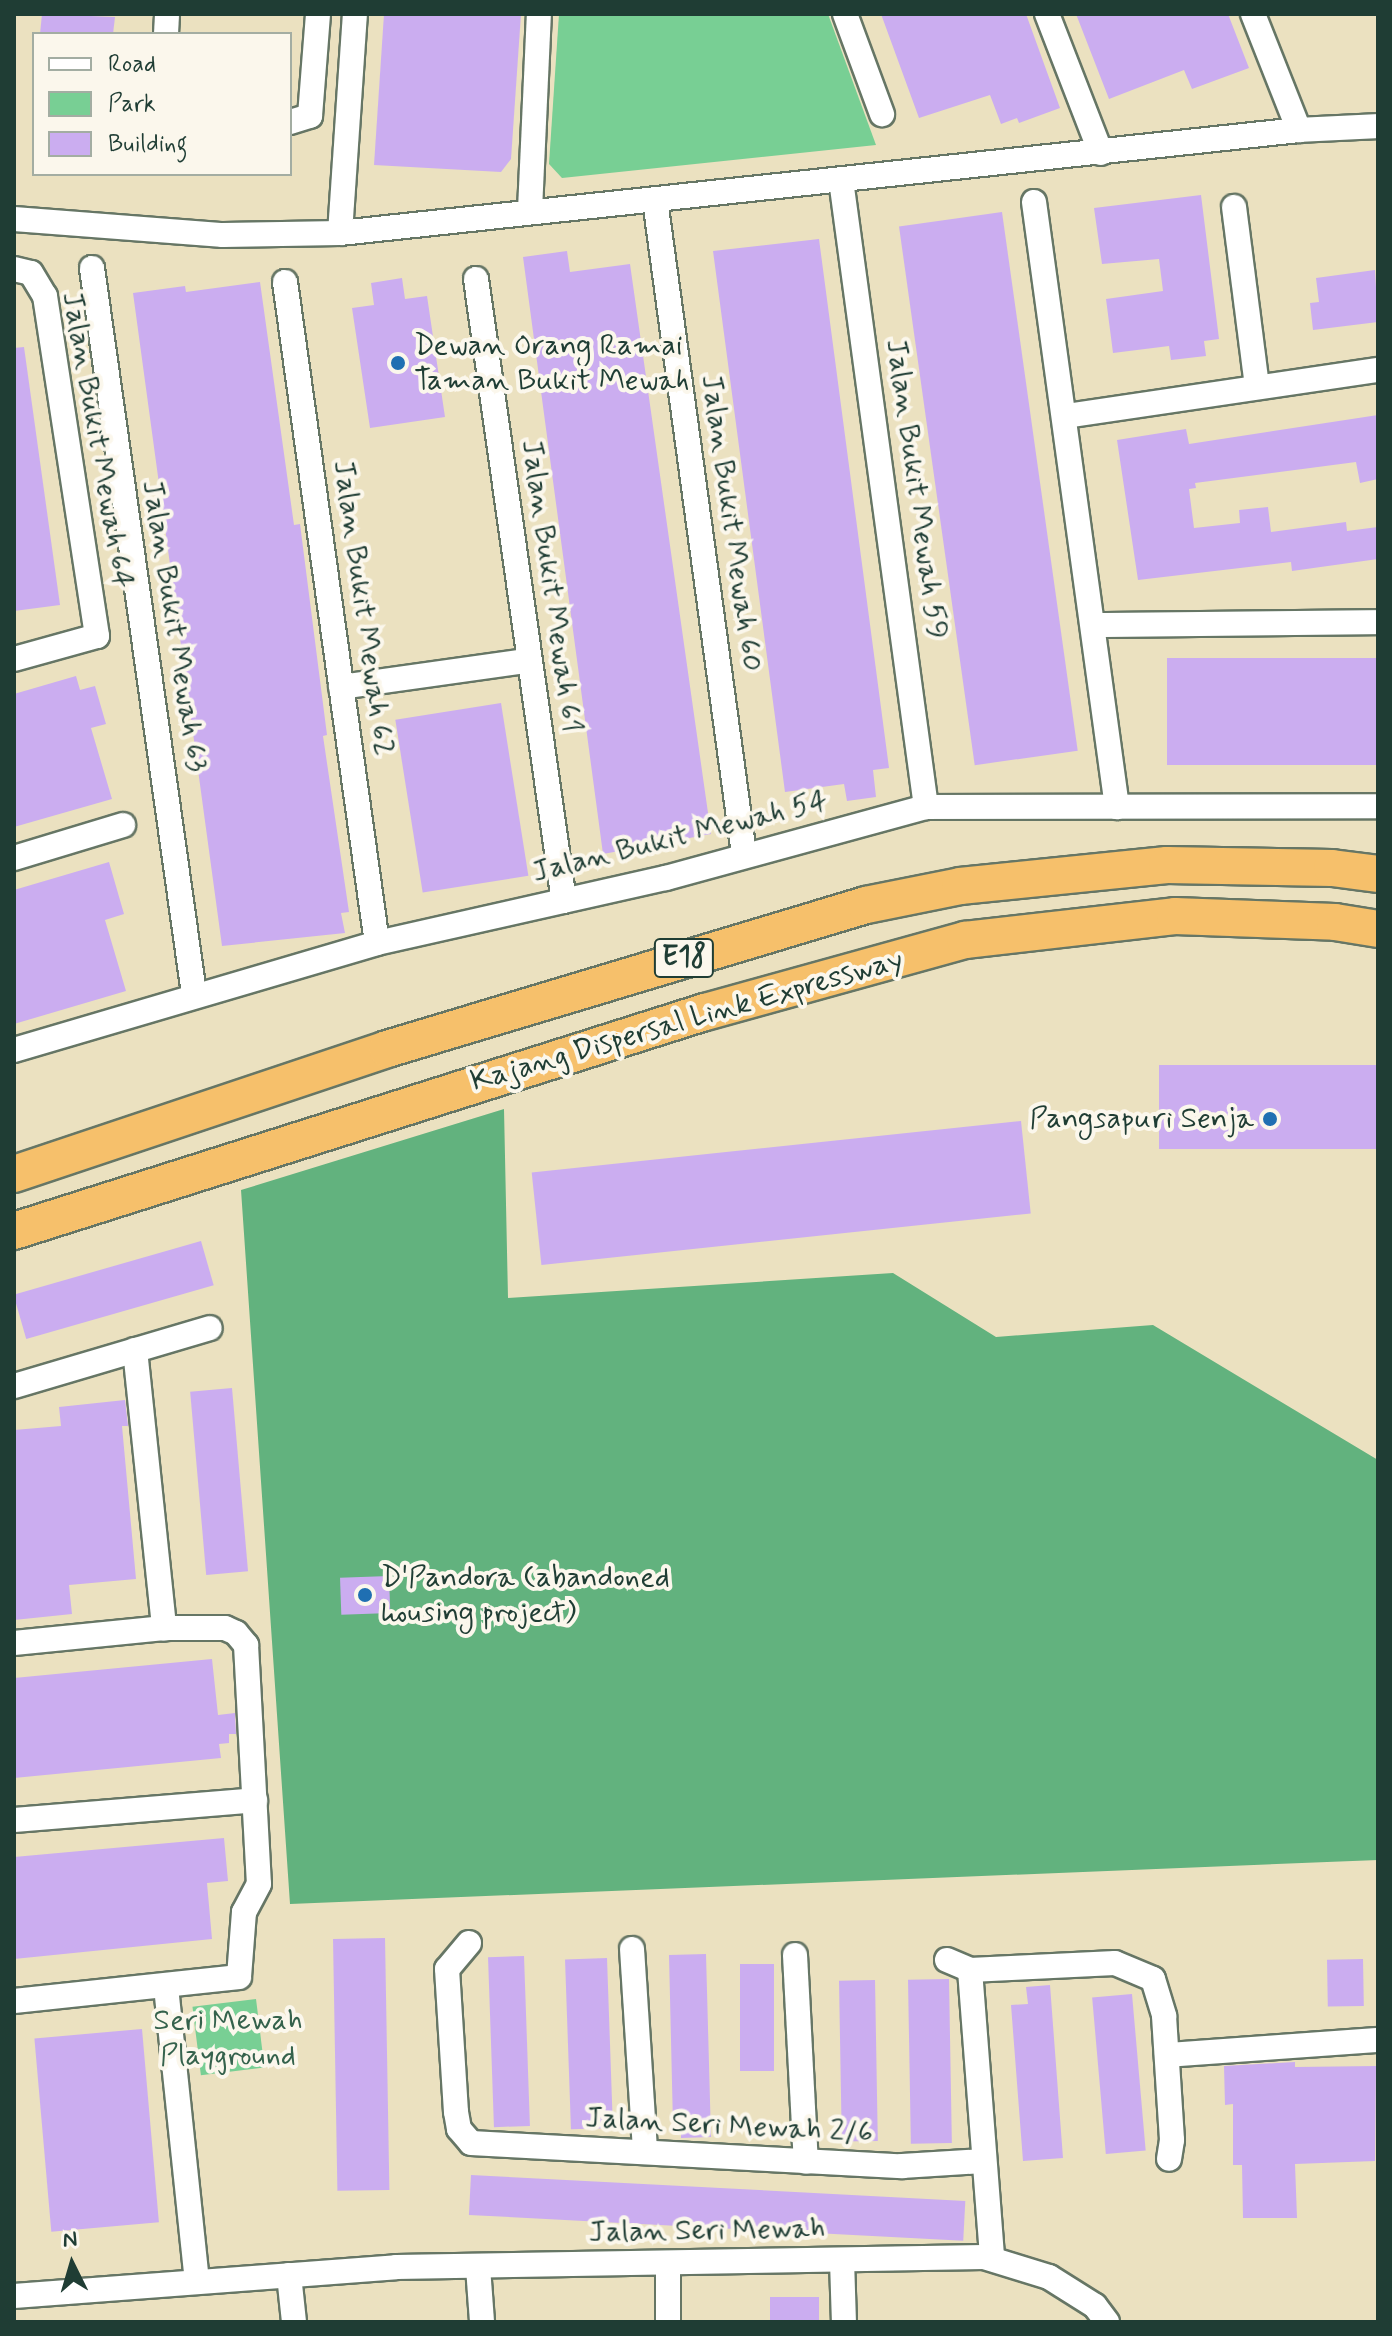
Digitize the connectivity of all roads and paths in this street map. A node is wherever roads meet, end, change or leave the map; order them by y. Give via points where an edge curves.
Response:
1 (318, 14) edge
2 (355, 14) edge
3 (539, 14) edge
4 (845, 14) edge
5 (1047, 14) edge
6 (1253, 14) edge
7 (882, 114) dead end
8 (292, 121) edge
9 (1378, 126) edge
10 (1299, 130) junction
11 (1101, 153) junction
12 (841, 180) junction
13 (655, 200) junction
14 (1034, 202) dead end
15 (1234, 207) dead end
16 (530, 210) junction
17 (14, 219) edge
18 (340, 233) junction
19 (92, 268) dead end
20 (14, 269) edge
21 (476, 279) dead end
22 (285, 282) dead end
23 (1378, 370) edge
24 (1257, 386) junction
25 (1066, 416) junction
26 (1378, 622) edge
27 (1093, 625) junction
28 (14, 659) edge
29 (527, 661) junction
30 (341, 687) junction
31 (1378, 806) edge
32 (926, 807) junction
33 (1117, 807) junction
34 (123, 825) dead end
35 (744, 854) junction
36 (14, 858) edge
37 (1378, 874) edge
38 (564, 901) junction
39 (1378, 929) edge
40 (377, 943) junction
41 (194, 994) junction
42 (14, 1050) edge
43 (14, 1174) edge
44 (14, 1231) edge
45 (210, 1328) dead end
46 (135, 1350) junction
47 (14, 1386) edge
48 (164, 1628) junction
49 (14, 1643) edge
50 (255, 1800) junction
51 (14, 1820) edge
52 (469, 1943) dead end
53 (632, 1949) dead end
54 (795, 1955) dead end
55 (947, 1960) dead end
56 (970, 1970) junction
57 (166, 1987) junction
58 (14, 2001) edge
59 (1378, 2040) edge
60 (1167, 2055) junction
61 (645, 2151) junction
62 (1169, 2159) dead end
63 (984, 2161) junction
64 (806, 2162) junction
65 (992, 2259) junction
66 (842, 2260) junction
67 (668, 2263) junction
68 (478, 2267) junction
69 (289, 2275) junction
70 (197, 2280) junction
71 (14, 2296) edge
72 (294, 2322) edge
73 (482, 2322) edge
74 (668, 2322) edge
75 (844, 2322) edge
76 (1107, 2322) edge

1 - 8 street via 310,116
2 - 18 street
3 - 16 street
4 - 7 street
5 - 11 street
6 - 10 street
9 - 10 street
10 - 11 street
11 - 12 street
12 - 13 street
12 - 32 street, Jalan Bukit Mewah 59
13 - 16 street
13 - 35 street, Jalan Bukit Mewah 60
14 - 25 street
15 - 24 street
16 - 18 street
17 - 18 street via 223,235
19 - 41 street, Jalan Bukit Mewah 63
20 - 28 street, Jalan Bukit Mewah 64 via 31,273 45,296 97,636
21 - 29 street, Jalan Bukit Mewah 61
22 - 30 street, Jalan Bukit Mewah 62
23 - 24 street
24 - 25 street
25 - 27 street
26 - 27 street
27 - 33 street
29 - 30 street
29 - 38 street, Jalan Bukit Mewah 61
30 - 40 street, Jalan Bukit Mewah 62
31 - 33 street, Jalan Bukit Mewah 54
32 - 33 street, Jalan Bukit Mewah 54
32 - 35 street, Jalan Bukit Mewah 54
34 - 36 street
35 - 38 street, Jalan Bukit Mewah 54
37 - 43 highway, Kajang Dispersal Link Expressway / E18 via 1332,868 1167,865 960,886 866,905 387,1049
38 - 40 street, Jalan Bukit Mewah 54
39 - 44 highway, Kajang Dispersal Link Expressway / E18 via 1335,922 1175,916 965,940 690,1017
40 - 41 street, Jalan Bukit Mewah 54
41 - 42 street, Jalan Bukit Mewah 54
45 - 46 street
46 - 47 street
46 - 48 street
48 - 49 street
48 - 50 street via 225,1628 246,1645
50 - 51 street
50 - 57 street via 259,1884 244,1912 239,1977
52 - 61 street, Jalan Seri Mewah 2/6 via 447,1969 459,2129 471,2143
53 - 61 street
54 - 64 street
55 - 56 street
56 - 60 street via 1115,1963 1153,1979 1164,2016
56 - 63 street
57 - 58 street
57 - 70 street
59 - 60 street
60 - 62 street
61 - 64 street, Jalan Seri Mewah 2/6
63 - 64 street, Jalan Seri Mewah 2/6 via 902,2166
63 - 65 street
65 - 66 street, Jalan Seri Mewah
65 - 76 street, Jalan Seri Mewah via 1075,2291
66 - 67 street, Jalan Seri Mewah
66 - 75 street
67 - 68 street, Jalan Seri Mewah
67 - 74 street
68 - 69 street, Jalan Seri Mewah
68 - 73 street
69 - 70 street, Jalan Seri Mewah
69 - 72 street
70 - 71 street, Jalan Seri Mewah

